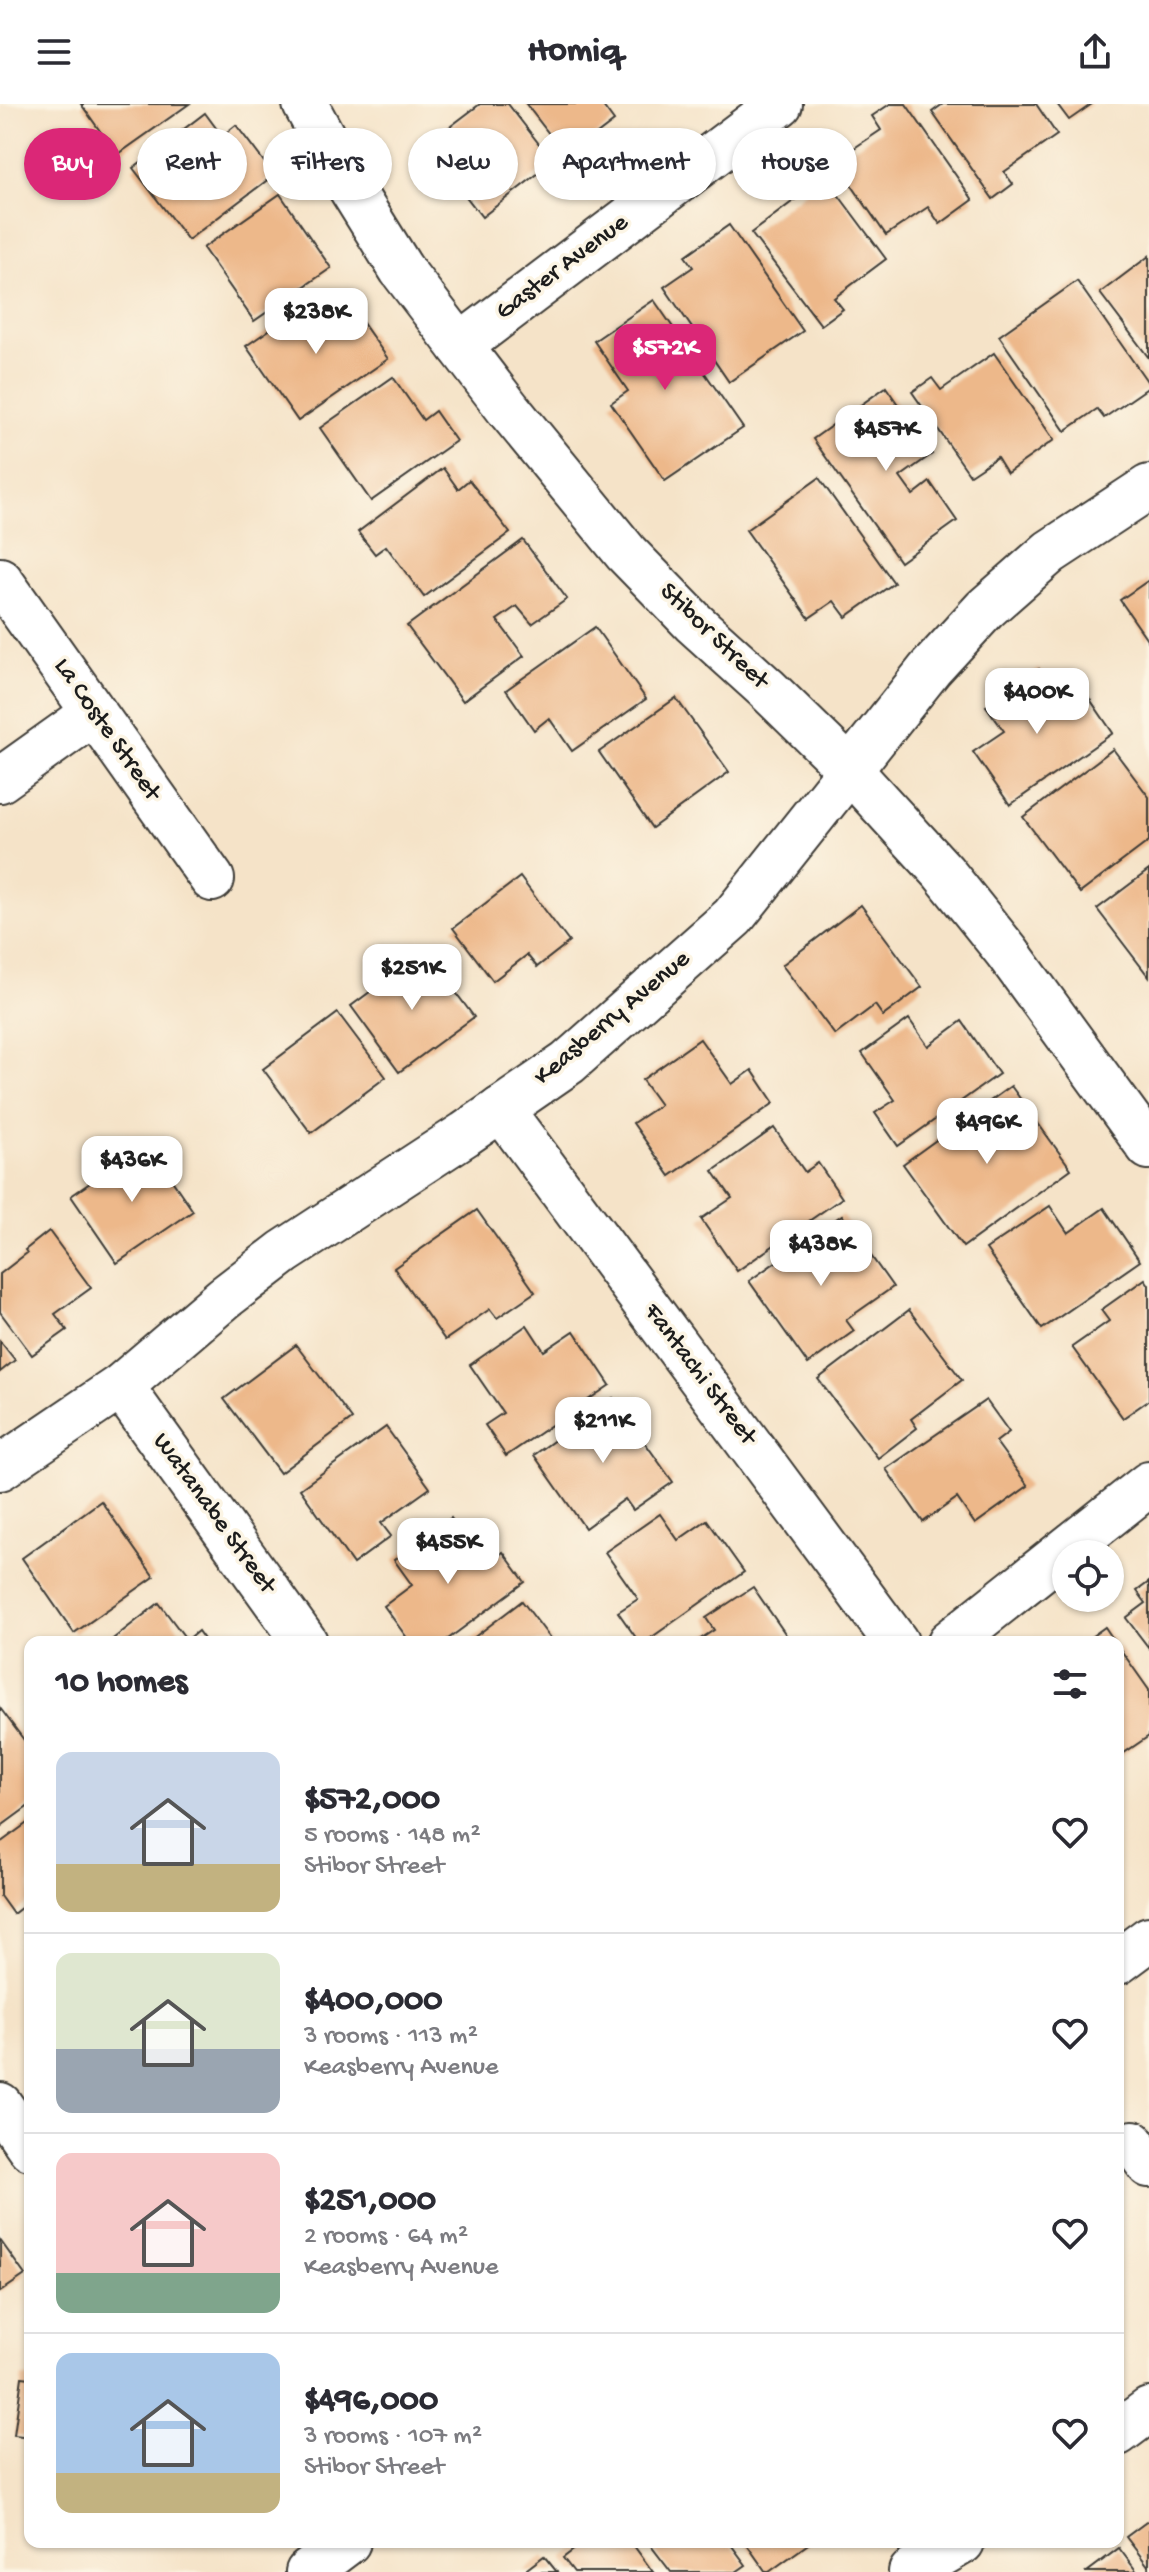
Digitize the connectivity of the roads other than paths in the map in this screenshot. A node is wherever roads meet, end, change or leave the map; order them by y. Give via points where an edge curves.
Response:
1 (305, 104) edge
2 (780, 104) edge
3 (460, 346) junction
4 (1149, 487) edge
5 (0, 580) edge
6 (94, 713) junction
7 (850, 771) junction
8 (0, 780) edge
9 (212, 879) dead end
10 (501, 1109) junction
11 (1149, 1147) edge
12 (121, 1386) junction
13 (0, 1468) edge
14 (1149, 1484) edge
15 (301, 1636) edge
16 (892, 1636) edge
17 (958, 1636) edge
18 (1149, 1939) edge
19 (1124, 1958) edge
20 (0, 2105) edge
21 (24, 2139) edge
22 (1149, 2410) edge
23 (1124, 2429) edge
24 (340, 2548) edge
25 (952, 2548) edge
26 (308, 2572) edge
27 (911, 2572) edge

1 - 3 street, Stibor Street via 401,269
2 - 3 street, Gaster Avenue
3 - 7 street, Stibor Street via 626,553
4 - 7 street, Keasberry Avenue via 1050,552 985,609
5 - 6 street, La Coste Street
6 - 8 street
6 - 9 street, La Coste Street
7 - 10 street, Keasberry Avenue via 733,917 568,1063
7 - 11 street, Stibor Street via 1007,952
10 - 12 street, Keasberry Avenue via 284,1252
10 - 16 street, Fantachi Street
12 - 13 street, Keasberry Avenue
12 - 15 street, Watanabe Street
14 - 17 street
18 - 19 street
20 - 21 street
22 - 23 street
24 - 26 street
25 - 27 street

